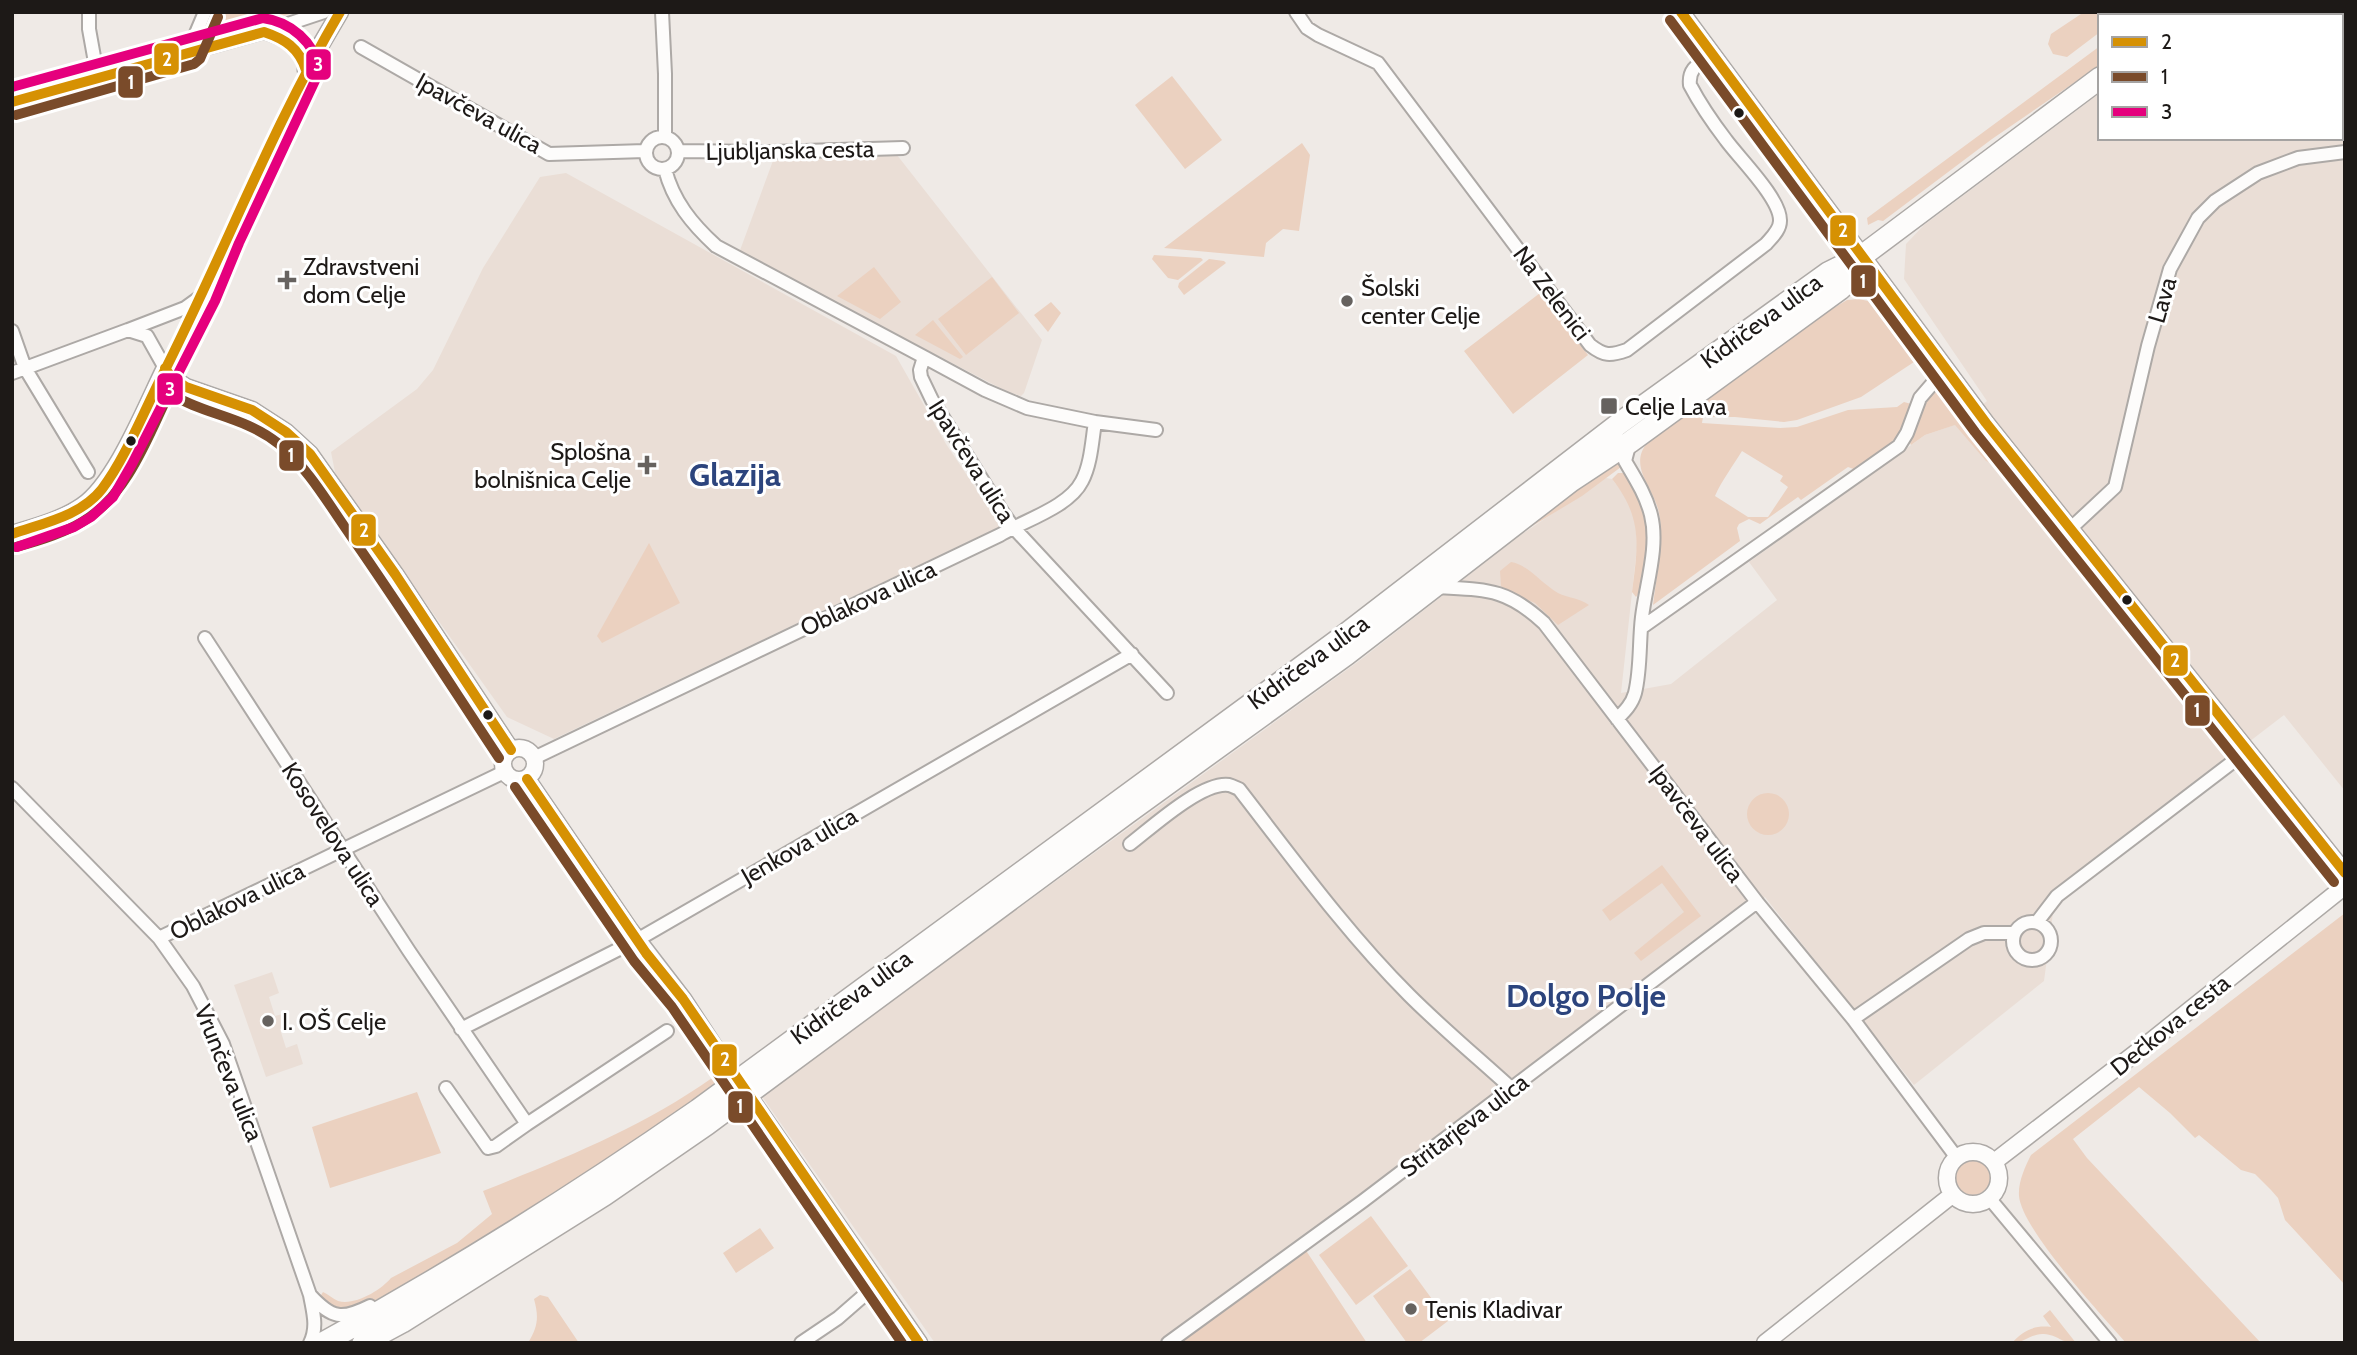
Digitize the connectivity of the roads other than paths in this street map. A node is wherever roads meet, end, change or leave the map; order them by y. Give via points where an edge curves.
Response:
1 (89, 12) edge
2 (205, 12) edge
3 (324, 12) edge
4 (340, 12) edge
5 (662, 12) edge
6 (1296, 12) edge
7 (1681, 12) edge
8 (264, 32) junction
9 (361, 47) dead end
10 (188, 52) junction
11 (1712, 55) junction
12 (306, 70) joint
13 (98, 79) junction
14 (2098, 79) edge
15 (12, 102) edge
16 (665, 137) junction
17 (903, 148) dead end
18 (645, 151) junction
19 (678, 151) junction
20 (2345, 152) edge
21 (665, 169) junction
22 (1862, 256) junction
23 (203, 295) dead end
24 (128, 330) junction
25 (12, 331) edge
26 (924, 357) junction
27 (25, 368) junction
28 (165, 368) junction
29 (1945, 369) junction
30 (12, 373) edge
31 (1095, 422) junction
32 (1156, 430) dead end
33 (1630, 442) junction
34 (88, 472) dead end
35 (1013, 527) junction
36 (2070, 529) junction
37 (12, 534) edge
38 (1434, 587) junction
39 (1641, 622) junction
40 (205, 638) dead end
41 (1132, 654) junction
42 (1167, 693) dead end
43 (1617, 719) junction
44 (511, 750) junction
45 (2247, 751) junction
46 (534, 758) junction
47 (505, 772) junction
48 (527, 779) junction
49 (12, 788) edge
50 (1130, 844) dead end
51 (344, 850) junction
52 (2345, 873) edge
53 (2345, 886) edge
54 (1757, 902) junction
55 (2037, 922) junction
56 (2014, 933) junction
57 (159, 939) junction
58 (637, 940) junction
59 (1853, 1019) junction
60 (461, 1029) junction
61 (667, 1031) dead end
62 (718, 1051) tunnel mouth
63 (446, 1088) dead end
64 (1512, 1089) junction
65 (754, 1104) tunnel mouth
66 (527, 1124) junction
67 (1957, 1158) junction
68 (1994, 1162) junction
69 (1952, 1195) junction
70 (1990, 1199) junction
71 (447, 1273) junction
72 (877, 1284) junction
73 (310, 1295) junction
74 (369, 1340) edge
75 (310, 1343) edge
76 (323, 1343) edge
77 (801, 1343) edge
78 (919, 1343) edge
79 (1168, 1343) edge
80 (1765, 1343) edge
81 (2110, 1343) edge

1 - 13 street
2 - 10 street
3 - 8 street
4 - 12 street
5 - 16 street
6 - 11 street, Na Zelenici via 1318,35 1378,63 1590,345 1612,356 1627,350 1766,244 1780,222 1771,198 1690,85 1693,68
7 - 11 street
8 - 10 street
8 - 12 street via 292,45
9 - 18 street, Ipavčeva ulica via 549,153
10 - 13 street
11 - 22 street
13 - 15 street
14 - 22 main road
16 - 18 street via 650,141
16 - 19 street, Ljubljanska cesta
17 - 19 street, Ljubljanska cesta
18 - 21 street via 650,165
19 - 21 street, Ljubljanska cesta via 673,165
20 - 36 street, Lava via 2298,158 2258,173 2198,218 2171,268 2115,487
21 - 26 street via 692,224 716,246
22 - 29 street
22 - 33 main road, Kidričeva ulica via 1856,274 1840,289
22 - 71 main road, Kidričeva ulica via 1828,273 1620,423 1337,641 698,1111
23 - 24 street via 185,308
24 - 27 street
24 - 28 street via 147,336
25 - 27 street
26 - 31 street, Ipavčeva ulica via 1012,403
26 - 35 street, Ipavčeva ulica via 921,377 932,400
27 - 30 street
27 - 34 street
28 - 37 street via 101,489 83,506
28 - 44 street via 186,387 253,410 310,454
29 - 36 street
29 - 39 street via 1920,398 1899,446
31 - 32 street
31 - 35 street, Oblakova ulica via 1087,467 1073,494
33 - 38 main road, Kidričeva ulica via 1571,481
33 - 39 street via 1625,461 1652,517 1650,571
35 - 41 street, Ipavčeva ulica
35 - 46 street, Oblakova ulica
36 - 45 street
38 - 43 street, Ipavčeva ulica via 1485,590 1524,605 1544,623
38 - 74 main road, Kidričeva ulica via 708,1124 593,1202
39 - 43 street via 1635,692
40 - 51 street, Kosovelova ulica
41 - 42 street, Ipavčeva ulica
41 - 58 street, Jenkova ulica
43 - 54 street, Ipavčeva ulica
44 - 46 street via 524,749
44 - 47 street via 503,762
45 - 52 street
45 - 55 street via 2057,896
46 - 48 street via 534,772
47 - 48 street via 512,779
47 - 51 street, Oblakova ulica
48 - 58 street
49 - 57 street, Vrunčeva ulica
50 - 64 street via 1211,788 1228,785 1239,789 1327,905 1409,996
51 - 57 street, Oblakova ulica
51 - 60 street, Kosovelova ulica
53 - 68 street, Dečkova cesta
54 - 59 street, Ipavčeva ulica
54 - 64 street, Stritarjeva ulica
55 - 56 street via 2021,925
55 - 56 street via 2051,938 2042,958 2031,961 2017,954 2012,944
56 - 59 street via 1984,933 1969,939
57 - 73 street, Vrunčeva ulica via 193,986 223,1044
58 - 60 street, Jenkova ulica
58 - 62 street
59 - 67 street, Ipavčeva ulica
60 - 66 street, Kosovelova ulica
61 - 66 street
63 - 66 street via 488,1148
64 - 79 street, Stritarjeva ulica
65 - 72 street
67 - 68 street via 1972,1152
67 - 69 street via 1948,1171
68 - 70 street via 2000,1177
69 - 70 street via 1975,1205
69 - 80 street
70 - 81 street
71 - 73 street via 346,1316 328,1312
71 - 76 main road, Kidričeva ulica
72 - 77 street
72 - 78 street
73 - 75 street, Vrunčeva ulica via 315,1323

